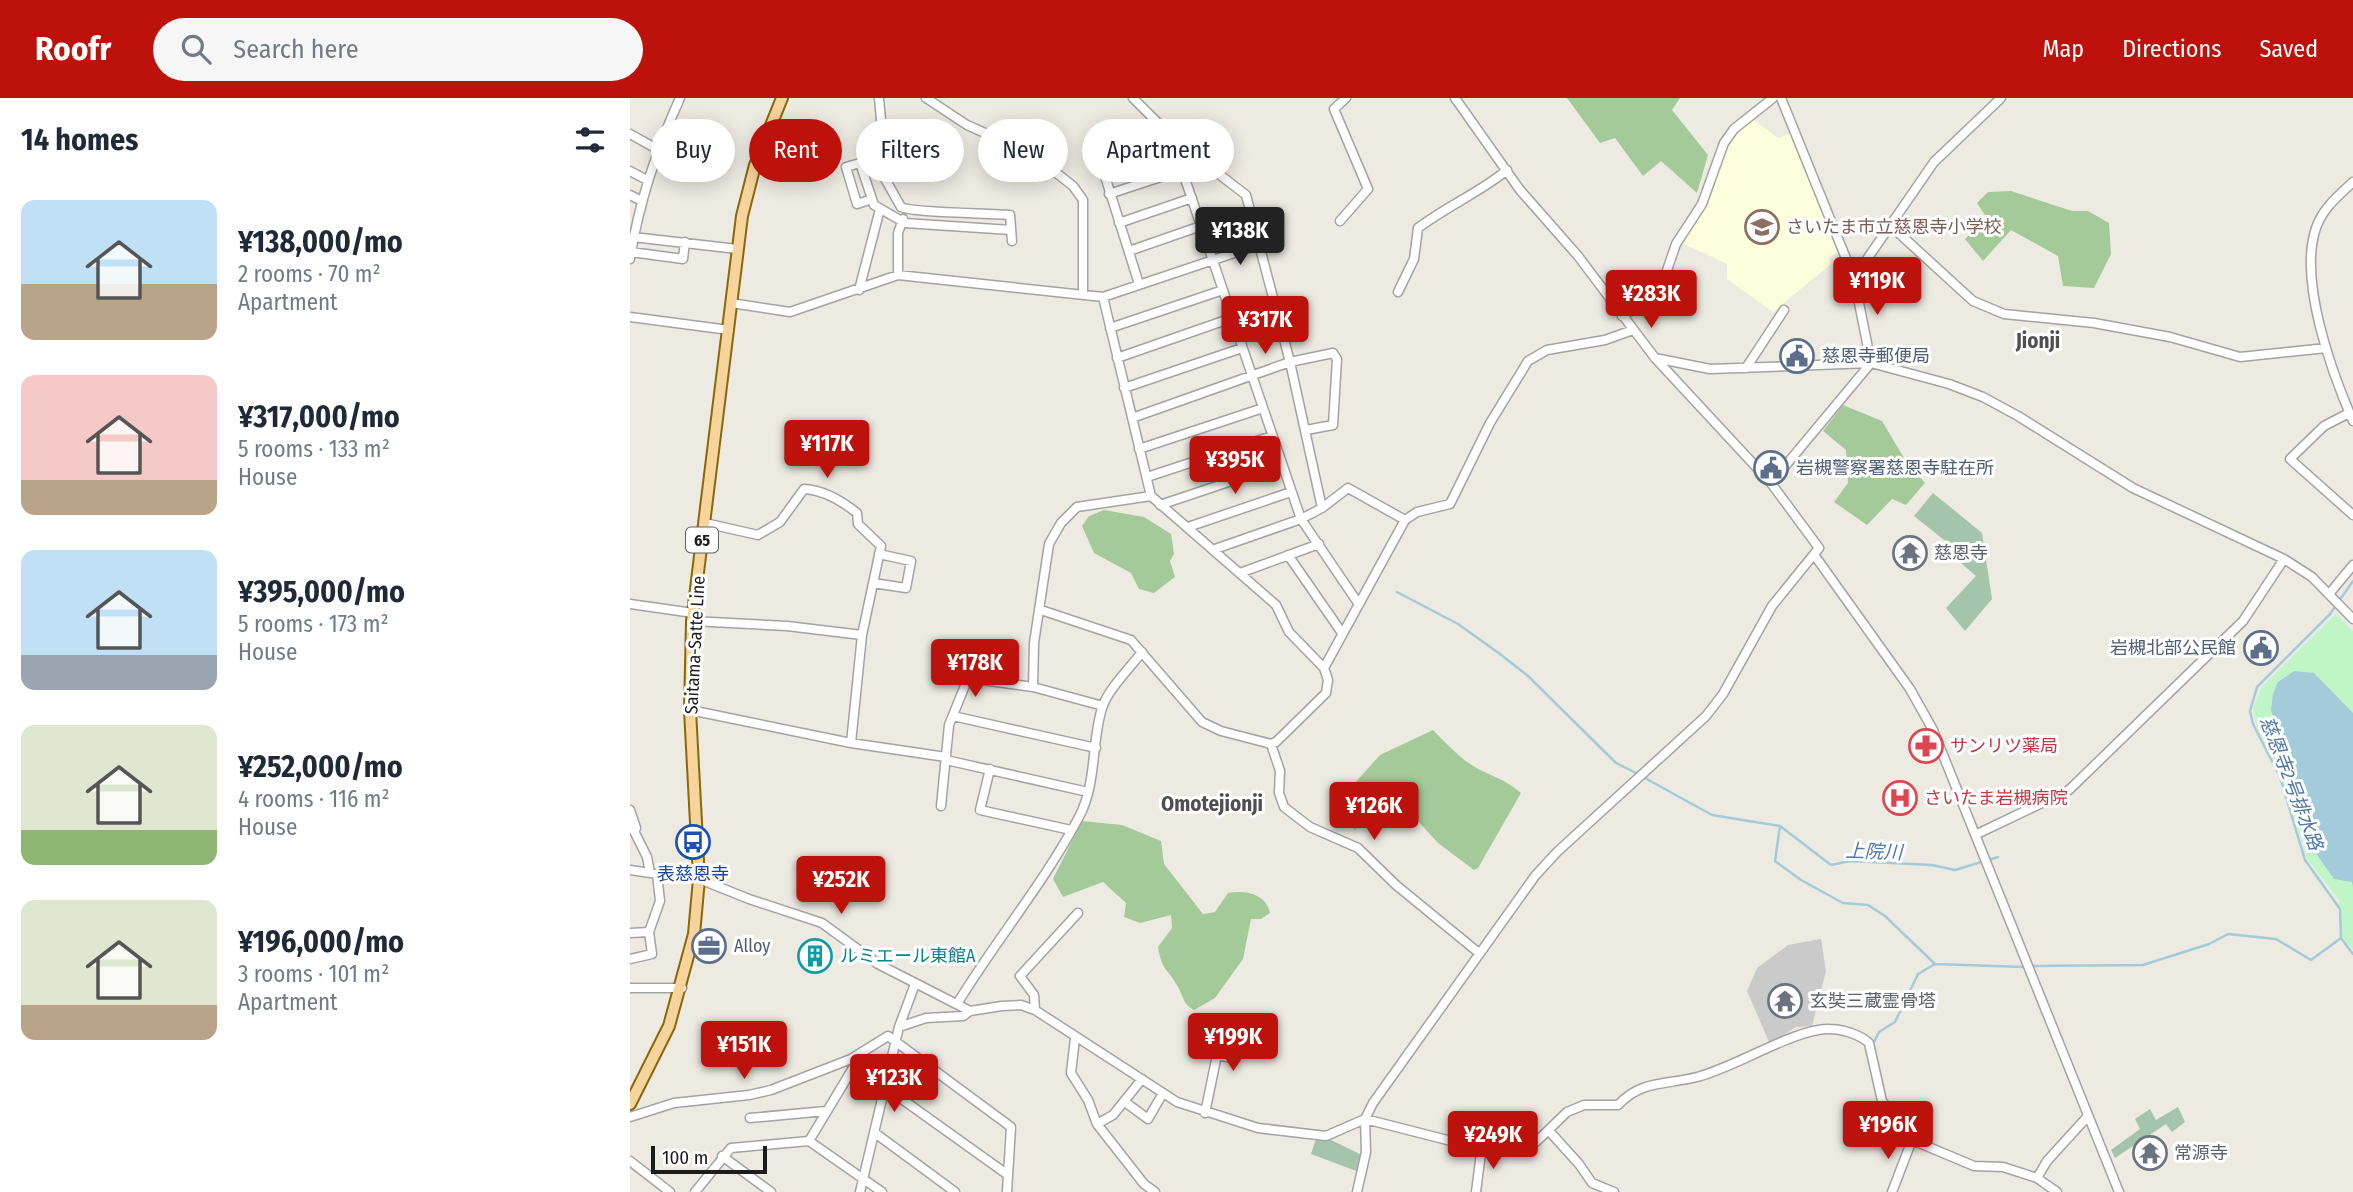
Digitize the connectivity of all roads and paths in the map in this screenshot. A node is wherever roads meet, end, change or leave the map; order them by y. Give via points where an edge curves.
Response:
1 (680, 98) edge
2 (782, 98) edge
3 (879, 98) edge
4 (926, 98) edge
5 (1133, 98) edge
6 (1346, 98) edge
7 (1455, 98) edge
8 (1773, 98) edge
9 (1781, 98) edge
10 (2001, 98) edge
11 (671, 119) edge
12 (881, 119) edge
13 (1153, 119) edge
14 (630, 134) edge
15 (651, 146) edge
16 (856, 164) edge
17 (651, 168) edge
18 (1507, 170) junction
19 (630, 171) edge
20 (647, 180) junction
21 (866, 182) edge
22 (886, 182) edge
23 (1107, 182) edge
24 (1146, 182) edge
25 (1186, 182) edge
26 (1229, 182) edge
27 (2353, 182) edge
28 (1110, 194) junction
29 (630, 195) edge
30 (1192, 198) junction
31 (872, 199) junction
32 (640, 200) junction
33 (880, 209) junction
34 (906, 210) junction
35 (902, 221) junction
36 (1340, 221) dead end
37 (1119, 222) junction
38 (1201, 226) junction
39 (1892, 227) junction
40 (1011, 230) junction
41 (633, 237) junction
42 (1012, 241) dead end
43 (685, 242) junction
44 (1258, 246) junction
45 (737, 249) junction
46 (1129, 251) junction
47 (631, 256) edge
48 (1213, 260) junction
49 (898, 275) junction
50 (1854, 278) junction
51 (1139, 284) junction
52 (859, 290) junction
53 (1223, 290) junction
54 (1398, 292) dead end
55 (1083, 295) junction
56 (1102, 297) junction
57 (731, 303) junction
58 (1784, 310) dead end
59 (1622, 316) junction
60 (630, 317) edge
61 (1233, 318) junction
62 (1110, 328) junction
63 (729, 330) junction
64 (1633, 330) junction
65 (1242, 348) junction
66 (2326, 348) junction
67 (1118, 358) junction
68 (1655, 358) junction
69 (1290, 362) junction
70 (1871, 363) junction
71 (1746, 368) junction
72 (1252, 377) junction
73 (1124, 388) junction
74 (1262, 408) junction
75 (2351, 417) edge
76 (1132, 418) junction
77 (1306, 430) junction
78 (1272, 436) junction
79 (1139, 449) junction
80 (1282, 464) junction
81 (1147, 477) junction
82 (1771, 483) junction
83 (1291, 492) junction
84 (1151, 496) junction
85 (1160, 505) junction
86 (1322, 508) junction
87 (2353, 515) edge
88 (1301, 519) junction
89 (1405, 520) junction
90 (705, 523) junction
91 (1188, 527) junction
92 (1318, 544) junction
93 (1215, 549) junction
94 (879, 554) junction
95 (1288, 555) junction
96 (1815, 556) junction
97 (2284, 559) junction
98 (2353, 565) edge
99 (1240, 573) junction
100 (873, 583) junction
101 (2335, 600) junction
102 (1358, 603) junction
103 (630, 604) edge
104 (1041, 610) junction
105 (693, 617) junction
106 (2353, 619) edge
107 (1342, 633) junction
108 (862, 635) junction
109 (1142, 652) junction
110 (1324, 668) junction
111 (1033, 687) junction
112 (1102, 706) junction
113 (690, 710) junction
114 (953, 716) junction
115 (851, 743) junction
116 (1271, 744) junction
117 (1096, 748) junction
118 (946, 758) junction
119 (990, 769) junction
120 (1088, 792) junction
121 (942, 806) dead end
122 (630, 810) edge
123 (630, 823) edge
124 (1071, 830) junction
125 (637, 834) junction
126 (1978, 834) junction
127 (630, 870) edge
128 (653, 874) junction
129 (699, 876) junction
130 (1078, 913) dead end
131 (649, 932) junction
132 (630, 933) edge
133 (1479, 953) junction
134 (630, 959) edge
135 (915, 984) junction
136 (630, 988) edge
137 (682, 988) junction
138 (957, 1004) junction
139 (1035, 1010) junction
140 (970, 1011) junction
141 (900, 1027) junction
142 (1241, 1032) dead end
143 (1075, 1038) junction
144 (896, 1042) junction
145 (862, 1053) junction
146 (1142, 1079) junction
147 (886, 1087) junction
148 (1163, 1093) junction
149 (1125, 1102) junction
150 (630, 1104) edge
151 (826, 1111) junction
152 (1205, 1113) junction
153 (2088, 1116) junction
154 (630, 1117) edge
155 (750, 1118) dead end
156 (1365, 1119) junction
157 (1097, 1124) junction
158 (1550, 1132) junction
159 (875, 1133) junction
160 (1912, 1140) junction
161 (809, 1141) junction
162 (1482, 1145) junction
163 (722, 1156) junction
164 (630, 1161) edge
165 (1008, 1175) junction
166 (2037, 1178) junction
167 (864, 1179) junction
168 (670, 1192) edge
169 (695, 1192) edge
170 (771, 1192) edge
171 (860, 1192) edge
172 (882, 1192) edge
173 (955, 1192) edge
174 (1007, 1192) edge
175 (1155, 1192) edge
176 (1357, 1192) edge
177 (1476, 1192) edge
178 (1614, 1192) edge
179 (1892, 1192) edge
180 (2057, 1192) edge
181 (2119, 1192) edge

1 - 11 street
2 - 45 main road, Saitama-Satte Line / 65 via 751,177
3 - 12 street
4 - 55 street via 994,137 1039,130 1044,135 1050,168 1073,186 1084,206
5 - 13 street
6 - 36 street via 1334,109 1368,189
7 - 18 street
8 - 59 street via 1724,144 1702,204 1676,244 1653,299
9 - 50 street
10 - 39 street via 1948,146 1917,184
14 - 15 street
16 - 31 street via 846,167 857,204
17 - 20 street
18 - 54 street via 1482,191 1418,228 1414,259
18 - 59 street
19 - 20 street
20 - 32 street
21 - 31 street
22 - 34 street
23 - 28 street
24 - 28 street
25 - 30 street
26 - 44 street via 1246,195
27 - 66 street via 2329,204 2313,242 2314,284
28 - 37 street
29 - 32 street
30 - 37 street
30 - 38 street
31 - 33 street
32 - 41 street
33 - 35 street
33 - 52 street
34 - 35 street
34 - 40 street via 1010,215
35 - 40 street
35 - 49 street
37 - 46 street
38 - 46 street
38 - 48 street
39 - 50 street
39 - 66 street via 1973,301 2004,314 2094,323 2170,337 2240,357
40 - 42 street
41 - 43 street
41 - 47 street
43 - 45 street
43 - 47 street via 683,259
44 - 48 street
44 - 69 street
45 - 57 main road, Saitama-Satte Line / 65
46 - 51 street
48 - 51 street
48 - 53 street
49 - 52 street
49 - 55 street
50 - 70 street
51 - 56 street
52 - 57 street via 790,312
53 - 61 street
53 - 62 street
55 - 56 street
56 - 62 street
57 - 63 main road, Saitama-Satte Line / 65
58 - 71 street
59 - 64 street
60 - 63 street
61 - 65 street
61 - 67 street
62 - 67 street
63 - 90 main road, Saitama-Satte Line / 65
64 - 68 street
64 - 89 street via 1547,350 1528,360 1490,422 1450,504 1417,512
65 - 72 street
65 - 73 street
66 - 75 street
67 - 73 street
68 - 71 street via 1710,369
68 - 82 street
69 - 72 street
69 - 77 street
69 - 77 street via 1330,353 1337,359 1332,425
70 - 71 street
70 - 82 street
70 - 97 street via 1949,383 1983,397 2133,488
72 - 74 street
72 - 76 street
73 - 76 street
74 - 78 street
74 - 79 street
75 - 87 street via 2324,426 2290,459
76 - 79 street
77 - 86 street
78 - 80 street
78 - 81 street
79 - 81 street
80 - 83 street
80 - 85 street
81 - 84 street
82 - 96 street via 1819,548
83 - 88 street
83 - 91 street
84 - 85 street
84 - 104 street via 1077,507 1061,523 1049,544
85 - 91 street
86 - 88 street
86 - 89 street via 1348,488
88 - 92 street
88 - 93 street
89 - 102 street
90 - 94 street via 758,535 780,522 804,489 812,489 843,501 857,513 858,524 881,546
90 - 105 main road, Saitama-Satte Line / 65
91 - 93 street
92 - 95 street
92 - 102 street
93 - 99 street
94 - 100 street
94 - 100 street via 911,561 906,588
95 - 99 street
95 - 107 street
96 - 126 street via 1909,689 1933,730
96 - 133 street via 1772,606 1706,716 1557,852
97 - 101 street via 2312,577
97 - 126 street via 2243,621 2069,790
98 - 101 street
99 - 110 street via 1276,606 1289,632
100 - 108 street
101 - 106 street
102 - 107 street
103 - 105 street
104 - 109 street via 1131,640
104 - 111 street via 1034,643
105 - 108 street
105 - 113 main road, Saitama-Satte Line / 65
107 - 110 street
108 - 115 street
109 - 112 street
109 - 116 street via 1202,722
110 - 116 street via 1326,693 1285,736
111 - 112 street
111 - 114 street via 968,678
112 - 117 street
113 - 115 street
113 - 129 main road, Saitama-Satte Line / 65
114 - 117 street
114 - 118 street
115 - 118 street
116 - 133 street via 1284,807 1296,819 1358,848
117 - 120 street
118 - 119 street
118 - 121 street
119 - 120 street
119 - 124 street via 980,810
120 - 124 street
122 - 125 street
123 - 125 street
124 - 138 street via 1054,865 991,948
125 - 128 street
126 - 153 street
127 - 128 street
128 - 129 street
128 - 131 street via 660,901
129 - 135 street via 749,899 822,923 878,964
129 - 137 main road, Saitama-Satte Line / 65 via 694,934
130 - 139 street via 1020,976 1034,995
131 - 132 street
131 - 134 street via 652,954
133 - 156 street
135 - 138 street
135 - 141 street
136 - 137 street
137 - 150 main road, Saitama-Satte Line / 65 via 662,1044
138 - 140 street
139 - 140 street via 1021,1005
139 - 143 street
140 - 141 street
141 - 144 street
142 - 152 street via 1235,1059 1217,1055
143 - 146 street
143 - 157 street via 1072,1073
144 - 145 street via 887,1036
144 - 147 street
144 - 165 street via 1011,1126
145 - 151 street
145 - 154 street via 771,1090 674,1103
146 - 148 street
146 - 149 street
147 - 159 street
147 - 165 street
148 - 149 street via 1148,1119
148 - 152 street
149 - 157 street
151 - 155 street
151 - 161 street
152 - 156 street via 1258,1128 1319,1136
153 - 166 street
153 - 181 street
156 - 162 street
156 - 176 street via 1366,1152
157 - 175 street
158 - 160 street via 1567,1112 1584,1105 1618,1105 1636,1088 1699,1077 1796,1037 1829,1029 1869,1043 1882,1101
158 - 162 street via 1536,1142
158 - 178 street via 1592,1183
159 - 167 street
159 - 173 street
160 - 166 street via 1974,1166 2003,1167
160 - 179 street
161 - 163 street via 731,1148
161 - 167 street
162 - 177 street
163 - 169 street
163 - 170 street
164 - 168 street
165 - 174 street
166 - 180 street
167 - 171 street
167 - 172 street

